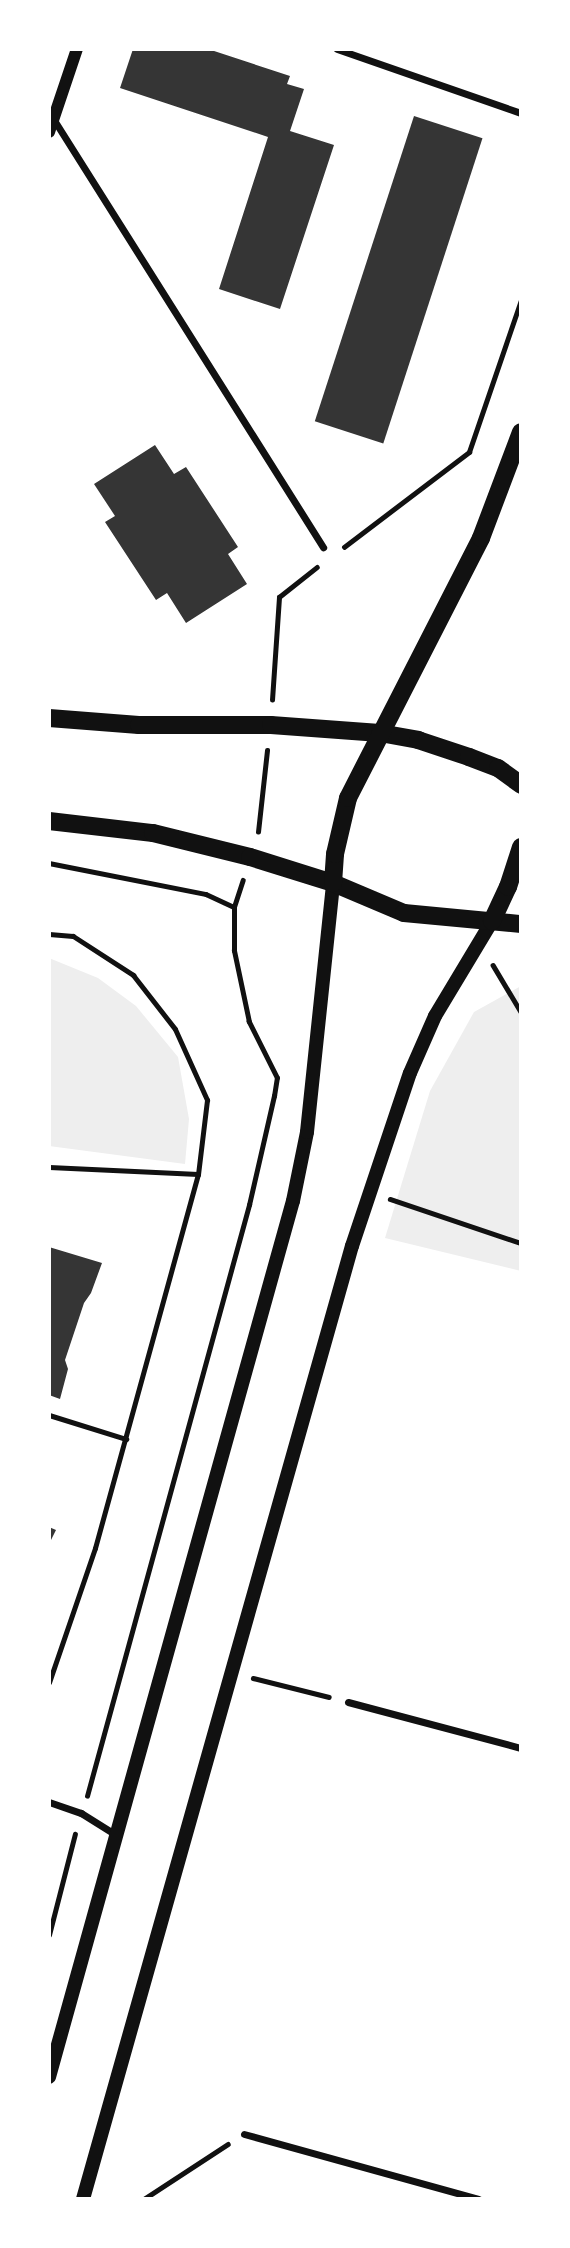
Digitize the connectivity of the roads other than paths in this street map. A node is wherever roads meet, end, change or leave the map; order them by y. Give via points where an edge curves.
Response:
1 (77, 49) edge
2 (337, 49) edge
3 (521, 113) edge
4 (51, 125) edge
5 (521, 432) edge
6 (323, 547) dead end
7 (49, 718) edge
8 (380, 733) junction
9 (521, 785) edge
10 (49, 821) edge
11 (521, 848) edge
12 (333, 883) junction
13 (492, 921) junction
14 (521, 924) edge
15 (49, 934) edge
16 (49, 1167) edge
17 (198, 1174) junction
18 (49, 1415) edge
19 (125, 1438) junction
20 (49, 1682) edge
21 (348, 1702) road end
22 (521, 1748) edge
23 (49, 1802) edge
24 (115, 1834) junction
25 (49, 2077) edge
26 (244, 2134) road end
27 (83, 2199) edge
28 (478, 2199) edge

1 - 4 street
2 - 3 street
4 - 6 street
5 - 8 main road via 481,538
7 - 8 main road
8 - 9 main road via 469,757 498,768
8 - 12 main road via 348,798
10 - 12 main road via 153,833
11 - 13 main road
12 - 13 main road via 404,912
12 - 24 main road via 307,1132 293,1201
13 - 14 main road
13 - 27 main road via 435,1016 410,1073 370,1192
15 - 17 lane via 73,936 133,975 174,1029 208,1100
16 - 17 lane
17 - 19 lane
18 - 19 lane
19 - 20 lane via 95,1548
21 - 22 street
23 - 24 street via 81,1813
24 - 25 main road
26 - 28 street

